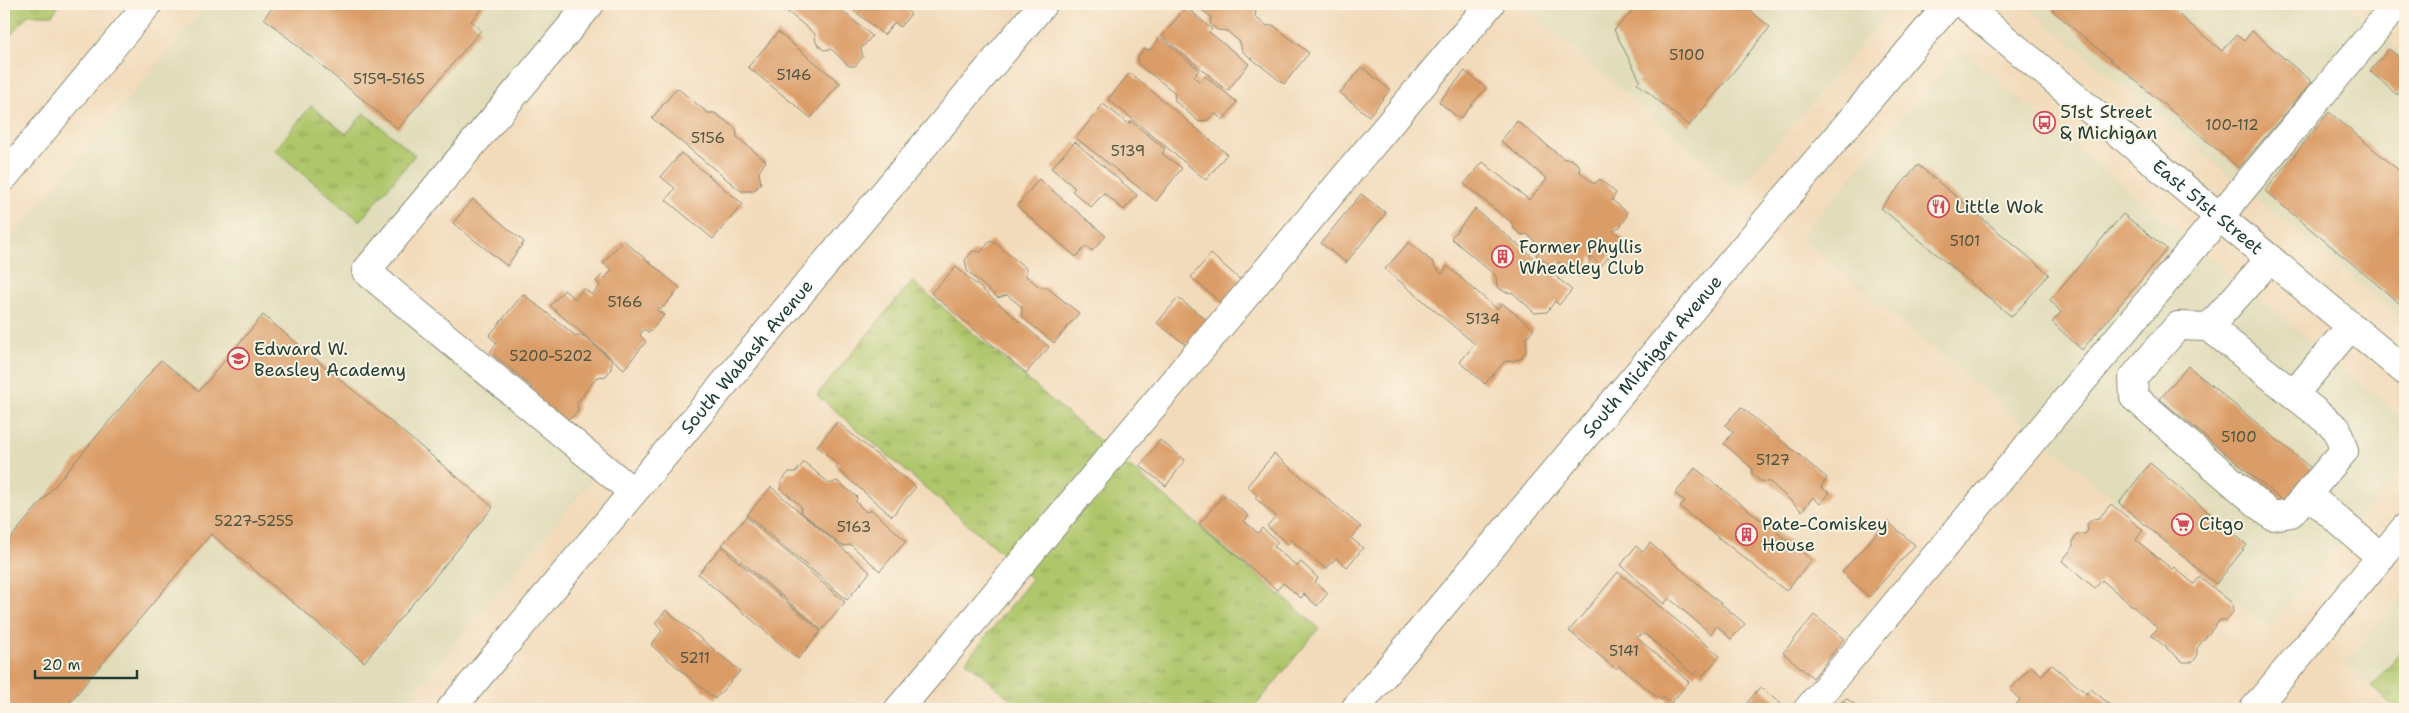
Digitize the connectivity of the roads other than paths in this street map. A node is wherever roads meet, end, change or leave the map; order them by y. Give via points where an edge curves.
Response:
1 (148, 4) edge
2 (590, 4) edge
3 (1043, 4) edge
4 (1490, 4) edge
5 (1949, 4) edge
6 (1963, 4) edge
7 (2397, 4) edge
8 (4, 177) edge
9 (2220, 218) junction
10 (2270, 259) junction
11 (2351, 326) junction
12 (2209, 327) junction
13 (2405, 372) edge
14 (2294, 394) junction
15 (633, 492) junction
16 (2307, 494) junction
17 (2405, 528) edge
18 (2381, 557) junction
19 (451, 709) edge
20 (899, 709) edge
21 (1354, 709) edge
22 (1808, 709) edge
23 (2254, 709) edge

1 - 8 street
2 - 15 street via 366,272
3 - 15 street, South Wabash Avenue
4 - 20 street
5 - 21 street, South Michigan Avenue
6 - 9 street, East 51st Street
7 - 9 street
9 - 10 street, East 51st Street
9 - 22 street
10 - 11 street, East 51st Street
10 - 12 street
11 - 13 street, East 51st Street
11 - 14 street
12 - 14 street
12 - 16 street via 2178,326 2133,378 2134,397 2272,516 2291,513
14 - 16 street via 2337,429 2344,451
15 - 19 street, South Wabash Avenue
16 - 18 street
17 - 18 street
18 - 23 street

